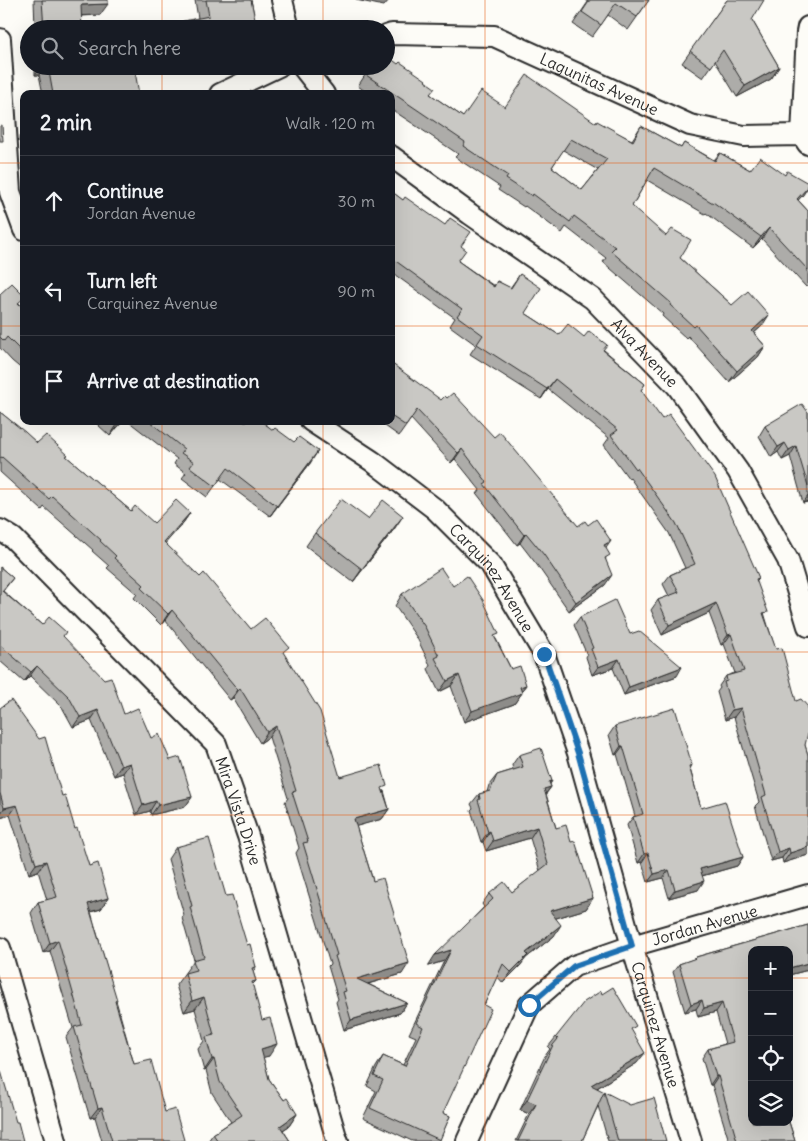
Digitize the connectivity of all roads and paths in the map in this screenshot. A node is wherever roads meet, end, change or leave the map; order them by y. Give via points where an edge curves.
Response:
1 (282, 0) edge
2 (287, 20) edge
3 (808, 27) edge
4 (395, 34) edge
5 (0, 39) edge
6 (260, 75) edge
7 (309, 75) edge
8 (228, 90) edge
9 (321, 90) edge
10 (805, 139) edge
11 (395, 159) edge
12 (17, 188) edge
13 (20, 206) edge
14 (317, 425) edge
15 (0, 530) edge
16 (808, 626) edge
17 (808, 895) edge
18 (632, 946) junction
19 (0, 948) edge
20 (56, 1141) edge
21 (338, 1141) edge
22 (467, 1141) edge
23 (691, 1141) edge

1 - 2 street
3 - 10 street
4 - 10 street, Lagunitas Avenue via 494,36 690,125 744,136
5 - 12 street
6 - 8 street
7 - 9 street
11 - 16 street, Alva Avenue via 594,299 677,386 738,471 788,560
12 - 13 street
14 - 18 street, Carquinez Avenue via 372,460 435,509 491,565 544,654 578,753
15 - 21 street, Mira Vista Drive via 12,538 216,744 248,836
17 - 18 street, Jordan Avenue
18 - 22 street, Jordan Avenue via 574,966 529,1005
18 - 23 street, Carquinez Avenue
19 - 20 street

